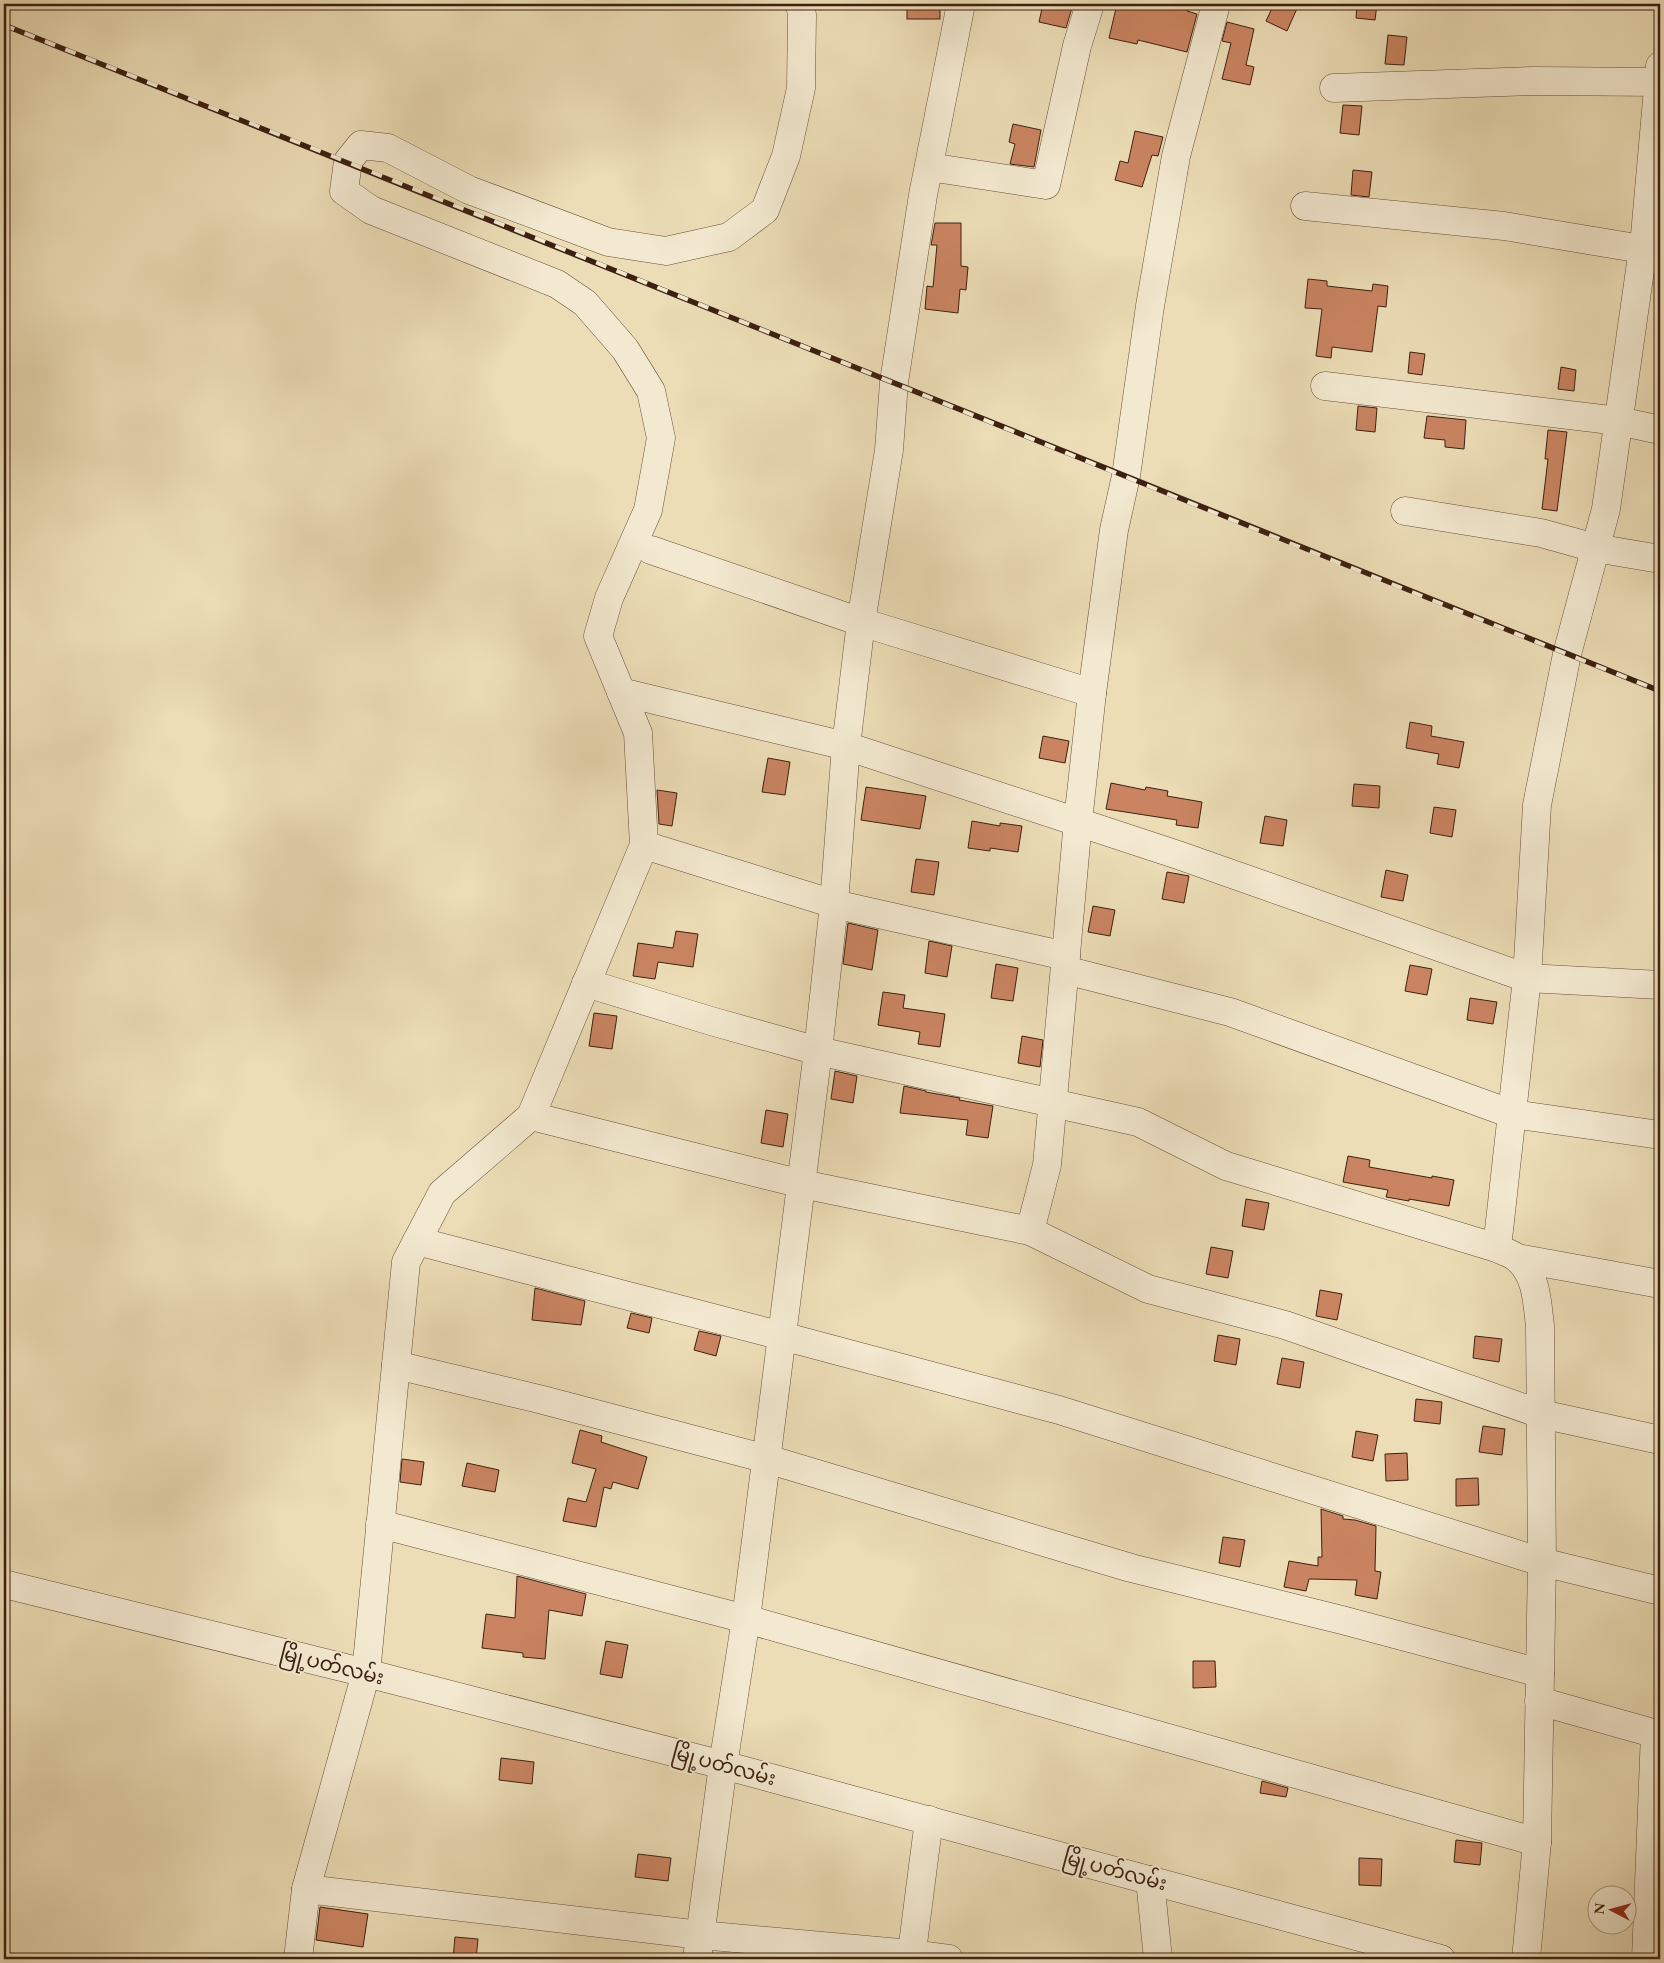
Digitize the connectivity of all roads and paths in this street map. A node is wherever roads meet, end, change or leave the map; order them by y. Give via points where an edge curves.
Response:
1 (800, 4) edge
2 (961, 4) edge
3 (1090, 4) edge
4 (1216, 4) edge
5 (1660, 77) edge
6 (1334, 88) dead end
7 (929, 168) junction
8 (1305, 206) dead end
9 (1652, 250) edge
10 (1325, 386) dead end
11 (1619, 421) junction
12 (1660, 430) edge
13 (1405, 511) dead end
14 (1595, 548) junction
15 (651, 550) dead end
16 (1660, 559) edge
17 (861, 622) junction
18 (621, 692) junction
19 (1092, 693) junction
20 (846, 746) junction
21 (1078, 821) junction
22 (644, 845) junction
23 (834, 904) junction
24 (1065, 963) junction
25 (1527, 978) junction
26 (586, 983) junction
27 (1660, 985) edge
28 (818, 1051) junction
29 (1053, 1103) junction
30 (1512, 1114) junction
31 (531, 1116) junction
32 (1660, 1135) edge
33 (802, 1184) junction
34 (1030, 1230) junction
35 (417, 1241) junction
36 (1507, 1253) junction
37 (1660, 1284) edge
38 (782, 1336) junction
39 (396, 1365) junction
40 (1541, 1414) junction
41 (1660, 1440) edge
42 (766, 1459) junction
43 (380, 1524) junction
44 (1542, 1562) junction
45 (4, 1584) edge
46 (1660, 1591) edge
47 (746, 1619) junction
48 (366, 1673) junction
49 (1540, 1673) junction
50 (1539, 1701) junction
51 (1658, 1734) edge
52 (724, 1765) junction
53 (929, 1820) junction
54 (1537, 1842) junction
55 (1150, 1880) junction
56 (306, 1889) junction
57 (699, 1947) edge
58 (911, 1957) edge
59 (298, 1959) edge
60 (949, 1959) edge
61 (1158, 1959) edge
62 (1441, 1959) edge
63 (1526, 1959) edge
64 (1646, 1959) edge

1 - 18 street via 801,88 786,156 765,210 729,237 666,252 608,242 470,190 388,148 361,145 348,161 344,191 371,210 557,284 585,303 625,349 651,391 661,438 648,510 609,598 598,636
2 - 7 street
3 - 7 street via 1077,46 1046,185
4 - 19 street via 1176,156 1150,306 1126,476 1114,530
5 - 6 street
5 - 9 street
7 - 17 street via 894,382 889,450
8 - 9 street via 1504,226
9 - 11 street
10 - 11 street
11 - 12 street
11 - 14 street via 1606,509
13 - 14 street via 1541,533
14 - 16 street
14 - 25 street via 1567,654 1536,805
15 - 17 street
17 - 19 street
17 - 20 street
18 - 20 street
18 - 22 street via 638,733
19 - 21 street
20 - 21 street
20 - 23 street
21 - 24 street
21 - 25 street
22 - 23 street
22 - 26 street
23 - 24 street
23 - 28 street
24 - 29 street
24 - 30 street via 1230,1012
25 - 27 street
25 - 30 street
26 - 28 street
26 - 31 street
28 - 29 street
28 - 33 street
29 - 34 street via 1047,1165
29 - 36 street via 1138,1122 1226,1166
30 - 32 street
30 - 36 street
31 - 33 street
31 - 35 street via 442,1193
33 - 34 street
33 - 38 street
34 - 40 street via 1148,1289 1285,1325
35 - 38 street
35 - 39 street via 406,1262
36 - 37 street
36 - 40 street via 1528,1270 1536,1291 1540,1326
38 - 42 street
38 - 44 street via 1059,1410
39 - 42 street
39 - 43 street
40 - 41 street
40 - 44 street
42 - 47 street
42 - 49 street via 1131,1568
43 - 47 street
43 - 48 street
44 - 46 street
44 - 49 street
45 - 48 street, မြို့ပတ်လမ်း
47 - 52 street
47 - 54 street
48 - 52 street, မြို့ပတ်လမ်း
48 - 56 street
49 - 50 street
50 - 51 street
50 - 54 street
51 - 64 street
52 - 53 street, မြို့ပတ်လမ်း
52 - 57 street
53 - 55 street, မြို့ပတ်လမ်း
53 - 58 street
54 - 63 street
55 - 61 street
55 - 62 street, မြို့ပတ်လမ်း
56 - 57 street
56 - 59 street
57 - 58 street
58 - 60 street

